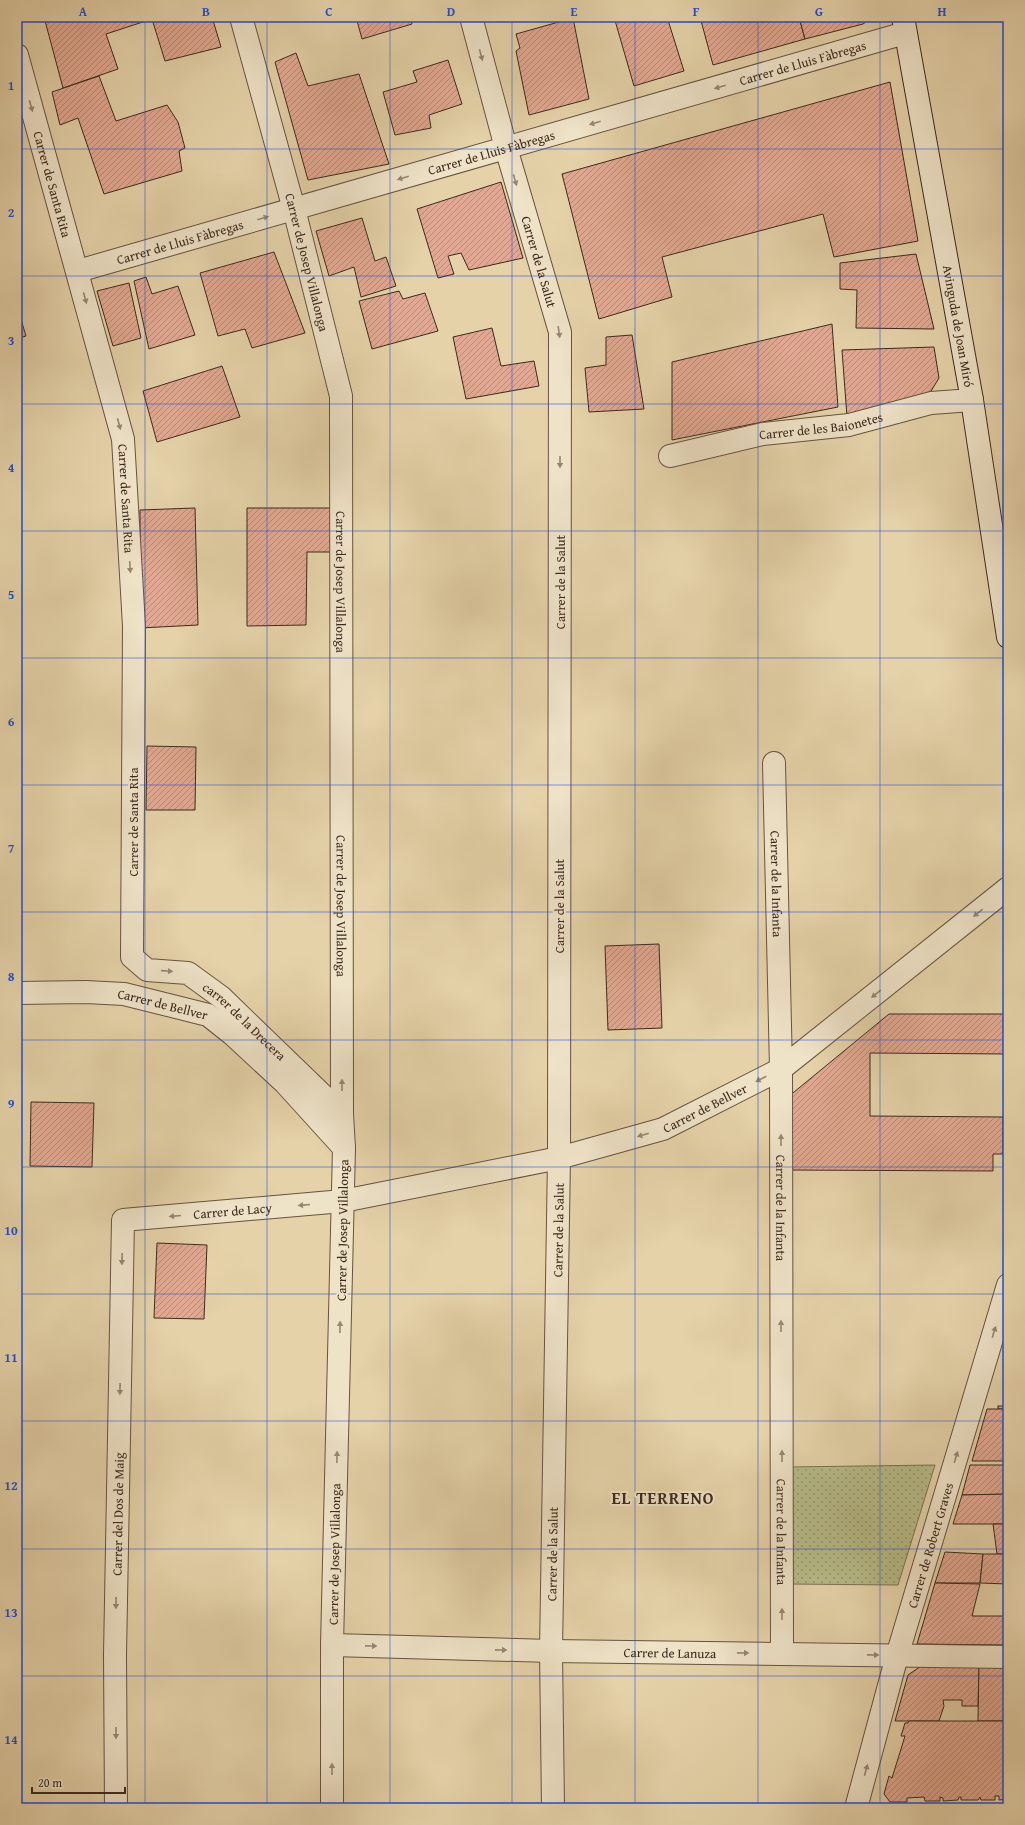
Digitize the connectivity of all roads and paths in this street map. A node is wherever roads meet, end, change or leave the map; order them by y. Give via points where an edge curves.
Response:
1 (242, 17) edge
2 (471, 17) edge
3 (920, 17) edge
4 (904, 25) edge
5 (17, 55) edge
6 (912, 61) junction
7 (506, 148) junction
8 (294, 209) junction
9 (78, 272) junction
10 (972, 400) junction
11 (670, 456) dead end
12 (1008, 637) edge
13 (774, 763) dead end
14 (1008, 888) edge
15 (132, 957) joint
16 (20, 993) edge
17 (781, 1069) junction
18 (342, 1114) junction
19 (344, 1148) junction
20 (559, 1158) junction
21 (343, 1201) junction
22 (123, 1220) joint
23 (1008, 1284) edge
24 (332, 1645) junction
25 (551, 1651) junction
26 (782, 1653) junction
27 (897, 1656) junction
28 (1008, 1656) edge
29 (116, 1808) edge
30 (332, 1808) edge
31 (553, 1808) edge
32 (856, 1808) edge

1 - 8 street, Carrer de Josep Villalonga
2 -> 7 street, Carrer de la Salut
3 - 6 street via 914,36
4 - 6 street, Avinguda de Joan Miró
4 -> 7 street, Carrer de Lluis Fàbregas
5 -> 9 street, Carrer de Santa Rita
6 - 10 street, Avinguda de Joan Miró
7 -> 8 street, Carrer de Lluis Fàbregas
7 -> 20 street, Carrer de la Salut via 560,332
9 -> 8 street, Carrer de Lluis Fàbregas
18 -> 8 street, Carrer de Josep Villalonga via 341,396
9 -> 15 street, Carrer de Santa Rita via 123,439 134,626
10 - 11 street, Carrer de les Baionetes via 931,403 849,425 763,434
10 - 12 street, Avinguda de Joan Miró
13 - 17 street, Carrer de la Infanta
14 -> 17 street, Carrer de Bellver
15 -> 18 street, carrer de la Drecera via 147,970 188,973 221,997
16 - 19 street, Carrer de Bellver via 124,994 208,1015 285,1083
17 -> 20 street, Carrer de Bellver via 663,1129
26 -> 17 street, Carrer de la Infanta
18 - 19 street, Carrer de Josep Villalonga
19 - 21 street, Carrer de Josep Villalonga
20 - 21 street, Carrer de Bellver
20 - 25 street, Carrer de la Salut
21 -> 22 street, Carrer de Lacy
24 -> 21 street, Carrer de Josep Villalonga
22 -> 29 street, Carrer del Dos de Maig via 115,1656
27 -> 23 street, Carrer de Robert Graves
24 -> 25 street, Carrer de Lanuza
30 -> 24 street, Carrer de Josep Villalonga
25 -> 26 street, Carrer de Lanuza
25 - 31 street, Carrer de la Salut
26 -> 27 street, Carrer de Lanuza
27 - 28 street, Carrer de Lanuza
32 -> 27 street, Carrer de Robert Graves

